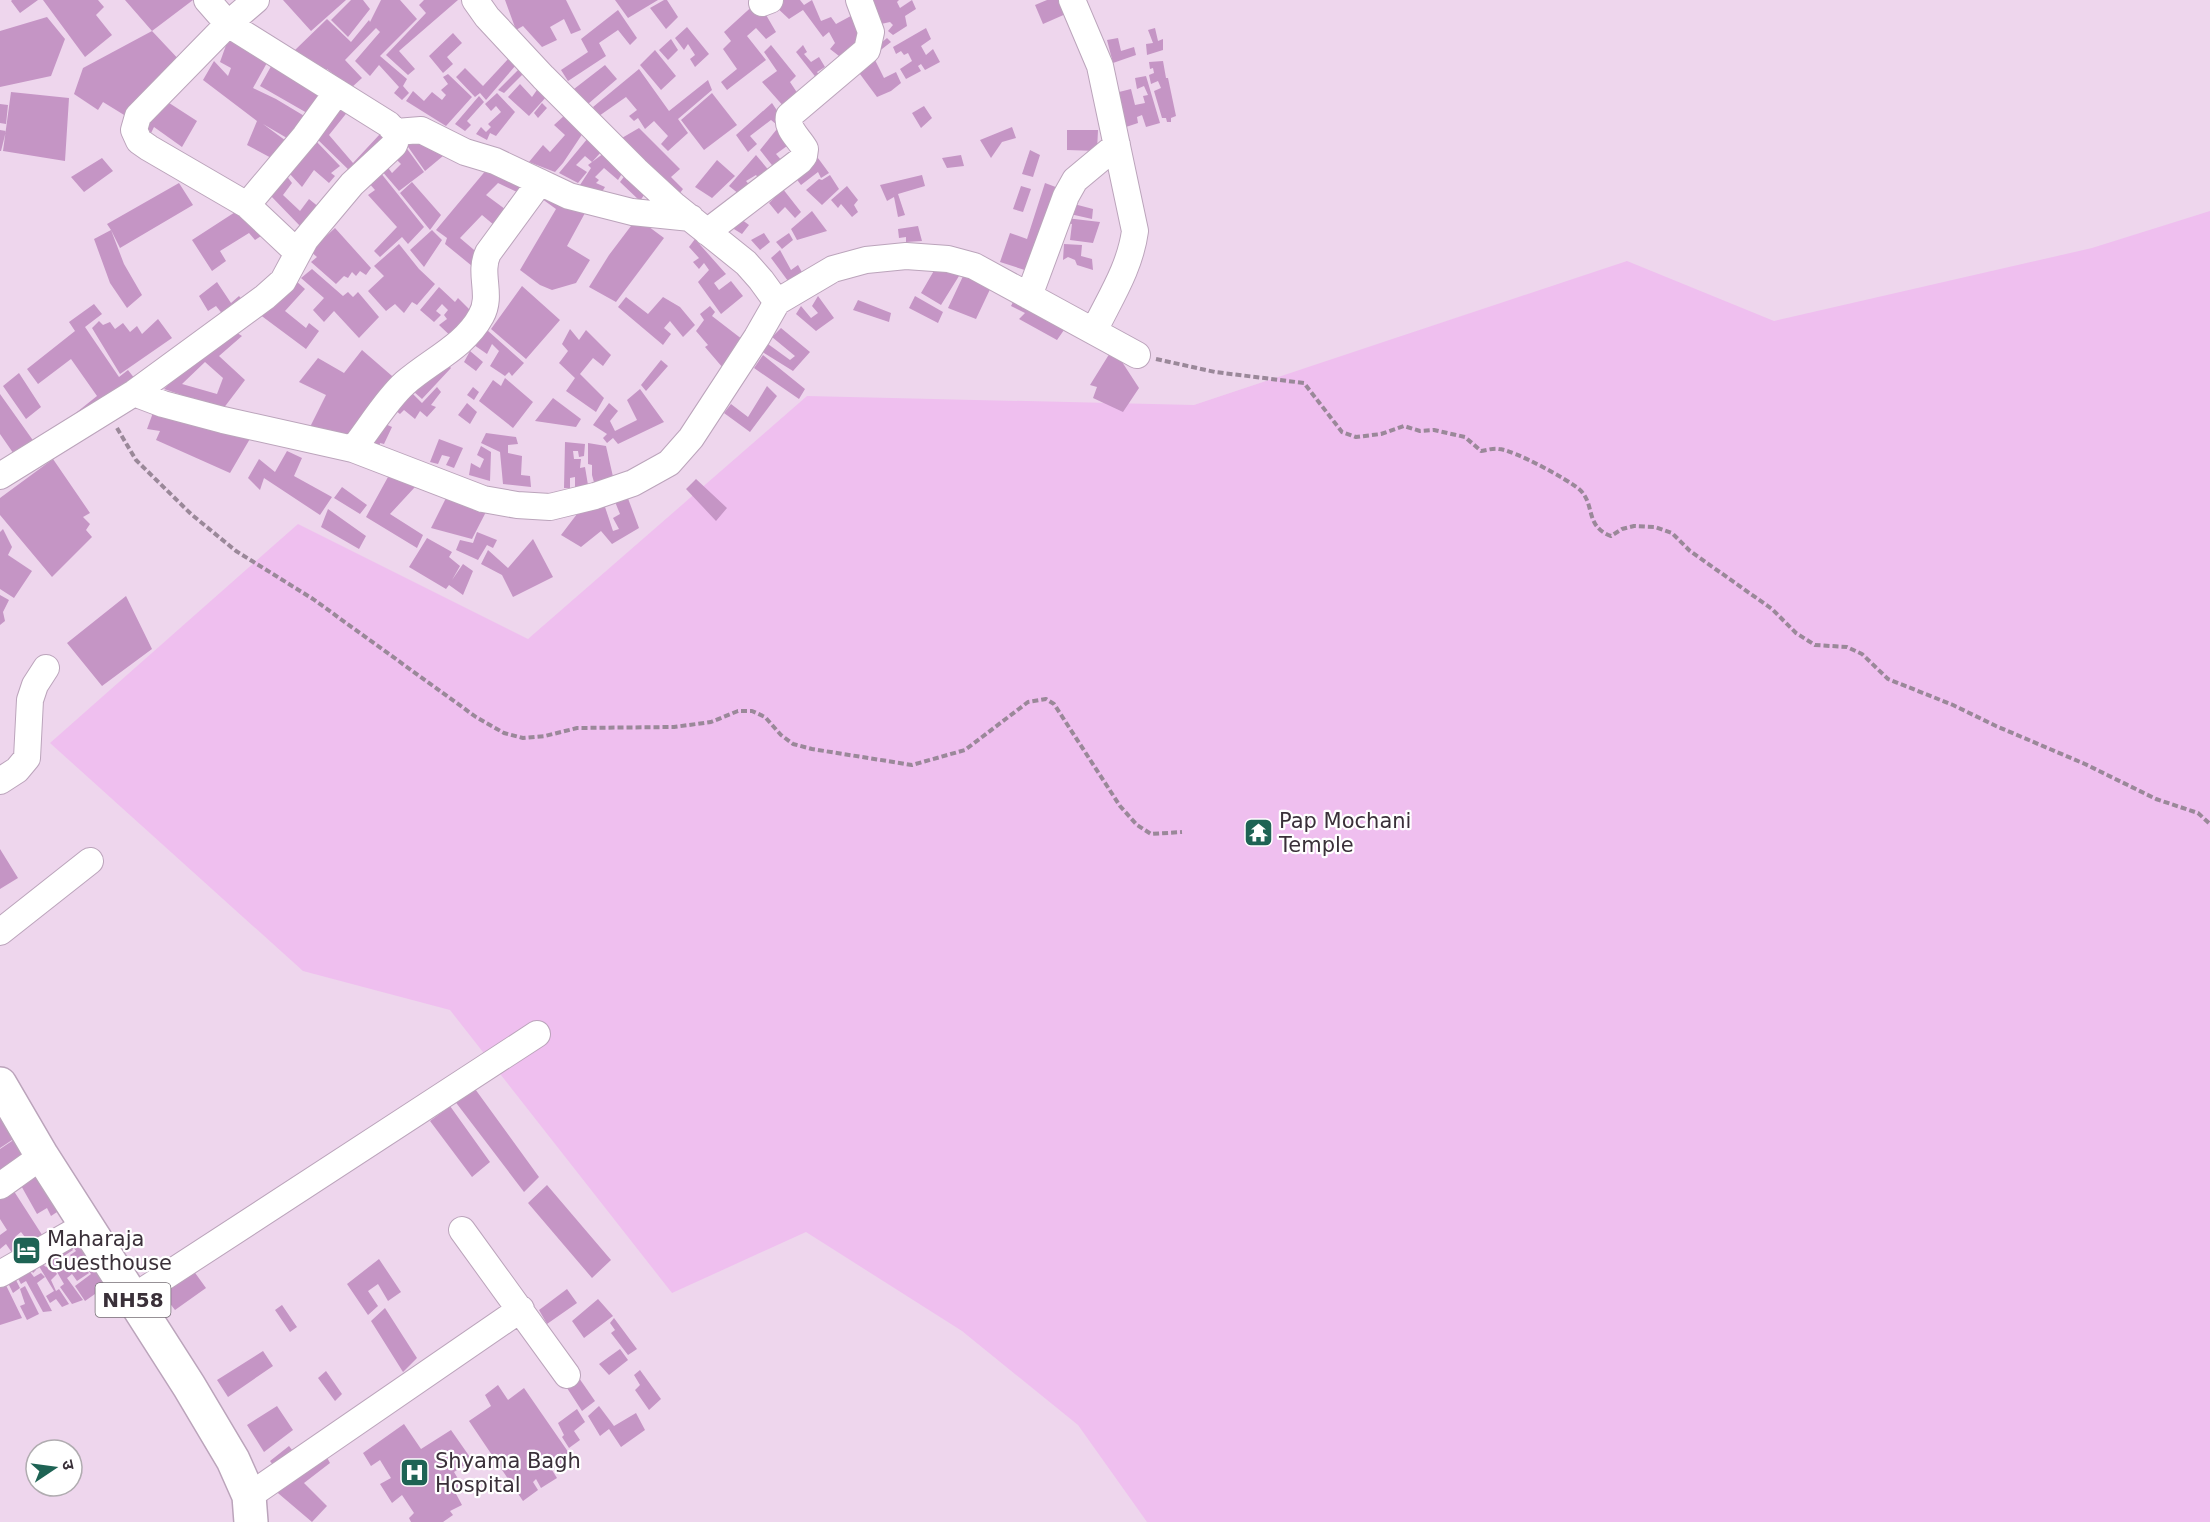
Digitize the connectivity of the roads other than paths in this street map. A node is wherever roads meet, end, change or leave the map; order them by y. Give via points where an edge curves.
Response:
1 (207, 0) edge
2 (256, 0) edge
3 (475, 0) edge
4 (859, 0) edge
5 (1072, 0) edge
6 (228, 24) junction
7 (337, 92) junction
8 (396, 132) junction
9 (1117, 145) junction
10 (540, 183) junction
11 (247, 205) junction
12 (699, 225) junction
13 (298, 253) junction
14 (1029, 296) junction
15 (777, 302) junction
16 (1094, 331) junction
17 (1137, 355) road end
18 (134, 393) junction
19 (353, 449) junction
20 (0, 476) edge
21 (46, 668) dead end
22 (0, 781) edge
23 (90, 861) dead end
24 (0, 932) edge
25 (537, 1034) dead end
26 (2, 1094) edge
27 (42, 1156) junction
28 (0, 1186) edge
29 (86, 1224) junction
30 (462, 1230) dead end
31 (0, 1274) edge
32 (132, 1298) junction
33 (521, 1309) junction
34 (567, 1375) dead end
35 (252, 1515) edge

1 - 6 street
2 - 6 street
3 - 12 street via 543,77 636,170
4 - 12 street via 871,32 867,50 789,116 787,122 805,149 804,156
5 - 9 street via 1100,66
6 - 7 street
6 - 11 street via 138,116 134,130 139,141 149,148
7 - 8 street
7 - 11 street
8 - 10 street via 421,130
8 - 13 street via 394,145 352,184
9 - 14 street via 1075,180
9 - 16 street via 1135,231 1124,273
10 - 12 street via 569,196
10 - 19 street via 483,262 487,302 480,318 467,336 404,384
11 - 13 street
12 - 15 street via 746,263
13 - 18 street via 283,281 265,297
14 - 15 street via 974,266 948,259 906,256 866,260 833,269
14 - 16 street
15 - 19 street via 691,438 669,464 633,483 550,507 517,505 483,499
16 - 17 street
18 - 19 street via 213,417
18 - 20 street
21 - 22 street via 30,700 27,758
23 - 24 street
25 - 32 street
26 - 27 highway, NH58
27 - 28 street
27 - 29 highway, NH58
29 - 31 street
29 - 32 highway, NH58
30 - 33 street
32 - 35 highway, NH58 via 233,1460
33 - 34 street
33 - 35 street

